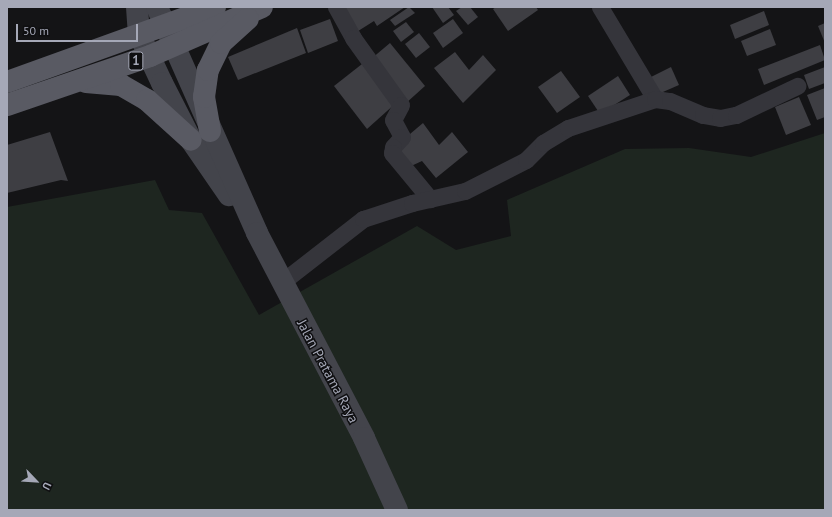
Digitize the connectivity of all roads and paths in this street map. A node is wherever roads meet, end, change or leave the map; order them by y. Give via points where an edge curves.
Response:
1 (137, 7) edge
2 (215, 7) edge
3 (262, 7) edge
4 (336, 7) edge
5 (600, 7) edge
6 (161, 16) edge
7 (139, 34) junction
8 (174, 45) junction
9 (150, 56) junction
10 (7, 82) edge
11 (76, 82) junction
12 (797, 86) dead end
13 (654, 99) junction
14 (7, 105) edge
15 (200, 135) junction
16 (430, 199) junction
17 (282, 282) junction
18 (397, 510) edge

1 - 7 main road
2 - 6 highway, 1
3 - 8 highway, 1
3 - 15 highway via 221,43 208,70
4 - 16 street via 354,38 401,105 393,120 402,137 392,153
5 - 13 street
6 - 7 highway, 1
6 - 8 main road, Jalan Pratama Raya
7 - 9 main road, Jalan Pratama Raya
7 - 10 highway, 1
8 - 9 highway, 1
8 - 15 main road, Jalan Pratama Raya
9 - 11 highway, 1
9 - 15 main road, Jalan Pratama Raya
11 - 14 highway, 1
11 - 15 highway via 121,85
12 - 13 street via 736,115 720,118 703,115 670,101
13 - 16 street via 568,128 543,143 526,160 465,191
15 - 17 main road, Jalan Pratama Raya via 257,233
16 - 17 street via 363,219
17 - 18 main road, Jalan Pratama Raya via 364,438

